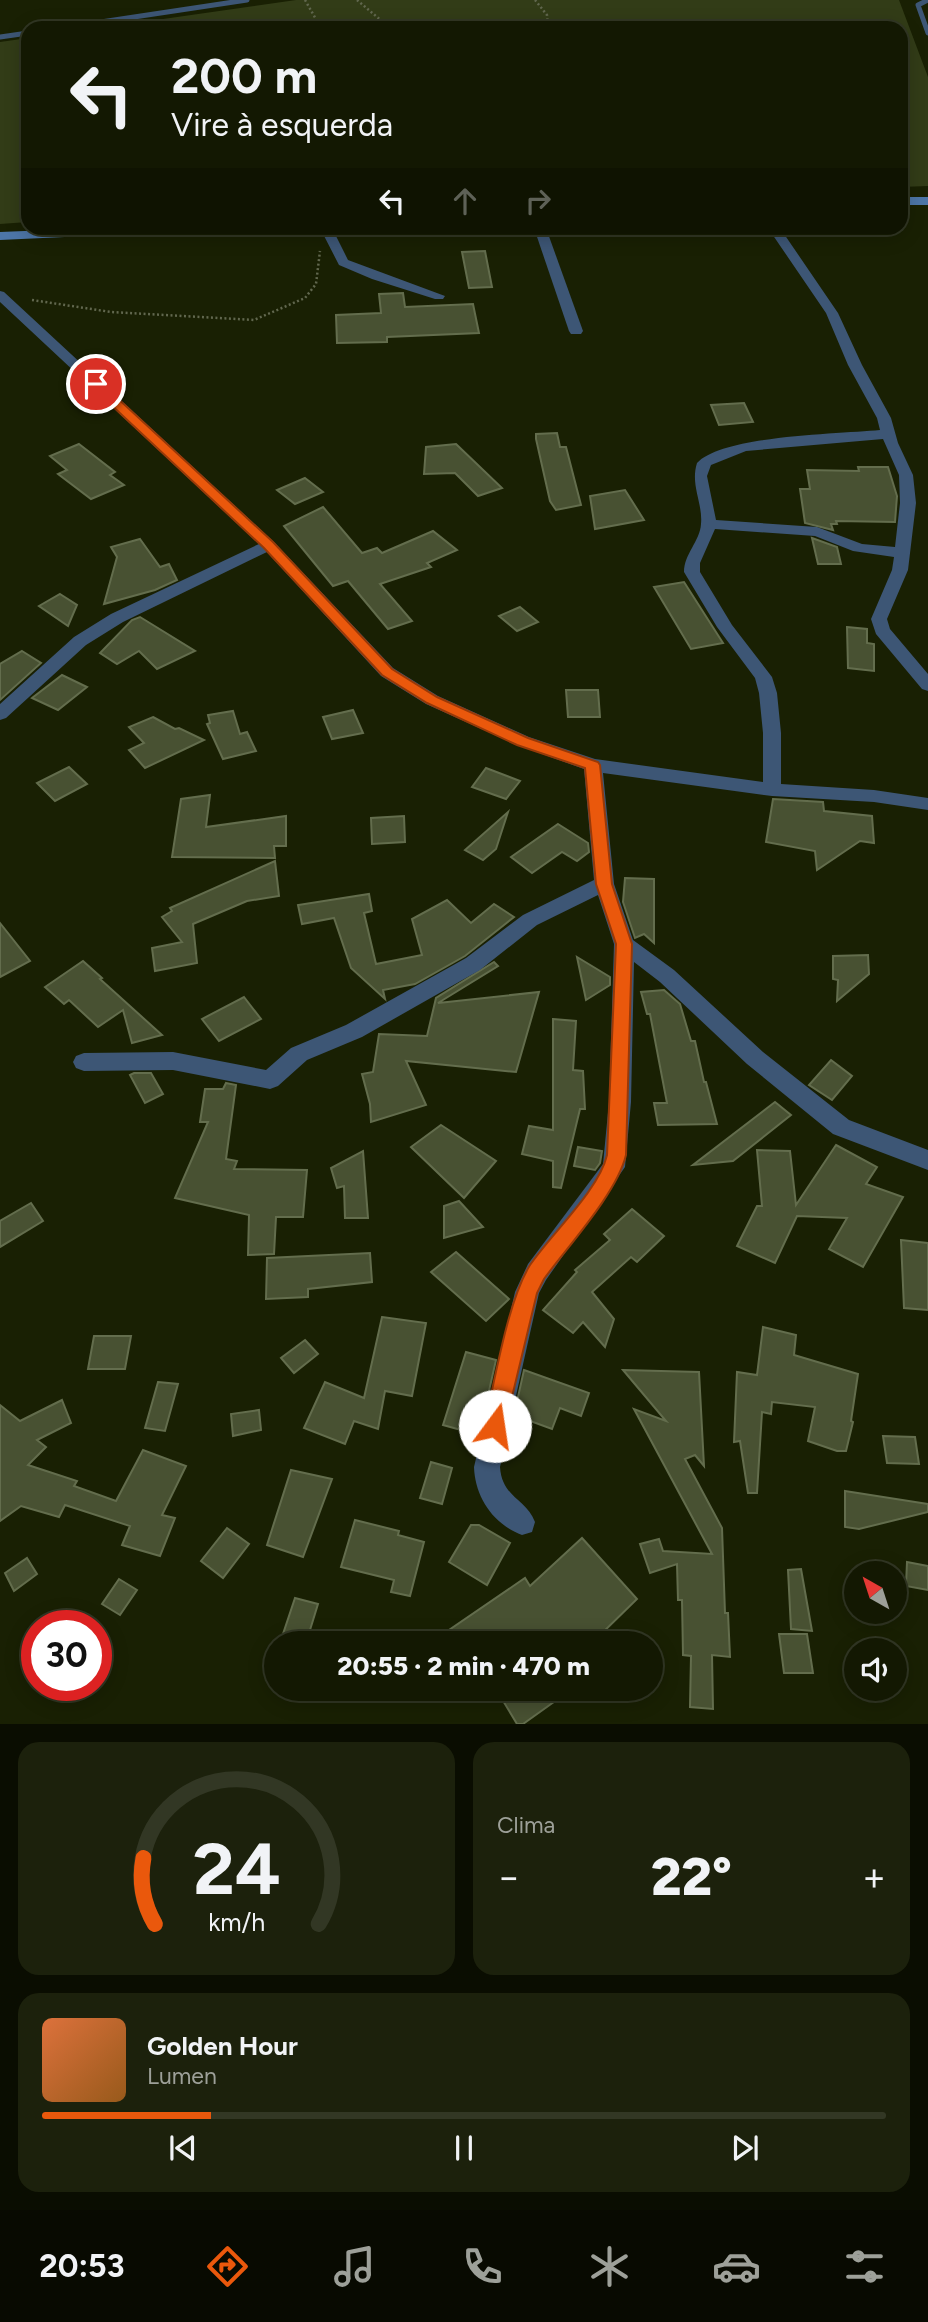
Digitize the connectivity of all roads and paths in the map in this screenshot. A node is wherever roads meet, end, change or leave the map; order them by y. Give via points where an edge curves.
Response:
1 (247, 0) edge
2 (305, 0) edge
3 (357, 0) edge
4 (535, 0) edge
5 (928, 1) edge
6 (108, 21) edge
7 (317, 21) edge
8 (382, 21) edge
9 (547, 21) edge
10 (928, 33) edge
11 (21, 34) edge
12 (0, 37) edge
13 (908, 201) edge
14 (928, 201) edge
15 (22, 235) edge
16 (325, 235) edge
17 (329, 235) edge
18 (542, 235) edge
19 (779, 235) edge
20 (0, 236) edge
21 (0, 295) edge
22 (439, 296) dead end
23 (25, 298) dead end
24 (576, 331) dead end
25 (888, 434) junction
26 (709, 525) junction
27 (269, 545) junction
28 (902, 553) junction
29 (928, 685) edge
30 (0, 714) edge
31 (593, 765) junction
32 (772, 790) junction
33 (928, 804) edge
34 (604, 884) junction
35 (624, 944) junction
36 (84, 1062) dead end
37 (928, 1160) edge
38 (522, 1522) dead end

1 - 6 lane
2 - 7 path
3 - 8 path
4 - 9 path
5 - 10 lane via 918,5
11 - 12 lane
13 - 14 main road
15 - 20 main road
16 - 23 path via 317,257 316,284 305,299 254,320 111,312
17 - 22 street via 343,262
18 - 24 street
19 - 25 street via 832,313
21 - 27 street
25 - 26 street via 746,447 713,457 704,463 700,476
25 - 28 street via 906,475
26 - 28 street via 817,532 859,548
26 - 32 street via 692,572 763,677 772,733
27 - 30 street via 117,618 80,641
27 - 31 street via 387,672 432,700 523,741
28 - 29 street via 900,570 879,619 882,630
31 - 32 street
31 - 34 street
32 - 33 street
34 - 35 street
34 - 36 street via 530,919 473,964 354,1031 299,1054 270,1080 173,1061
35 - 37 street via 841,1126
35 - 38 street via 614,1167 527,1292 488,1453 488,1484 501,1504

